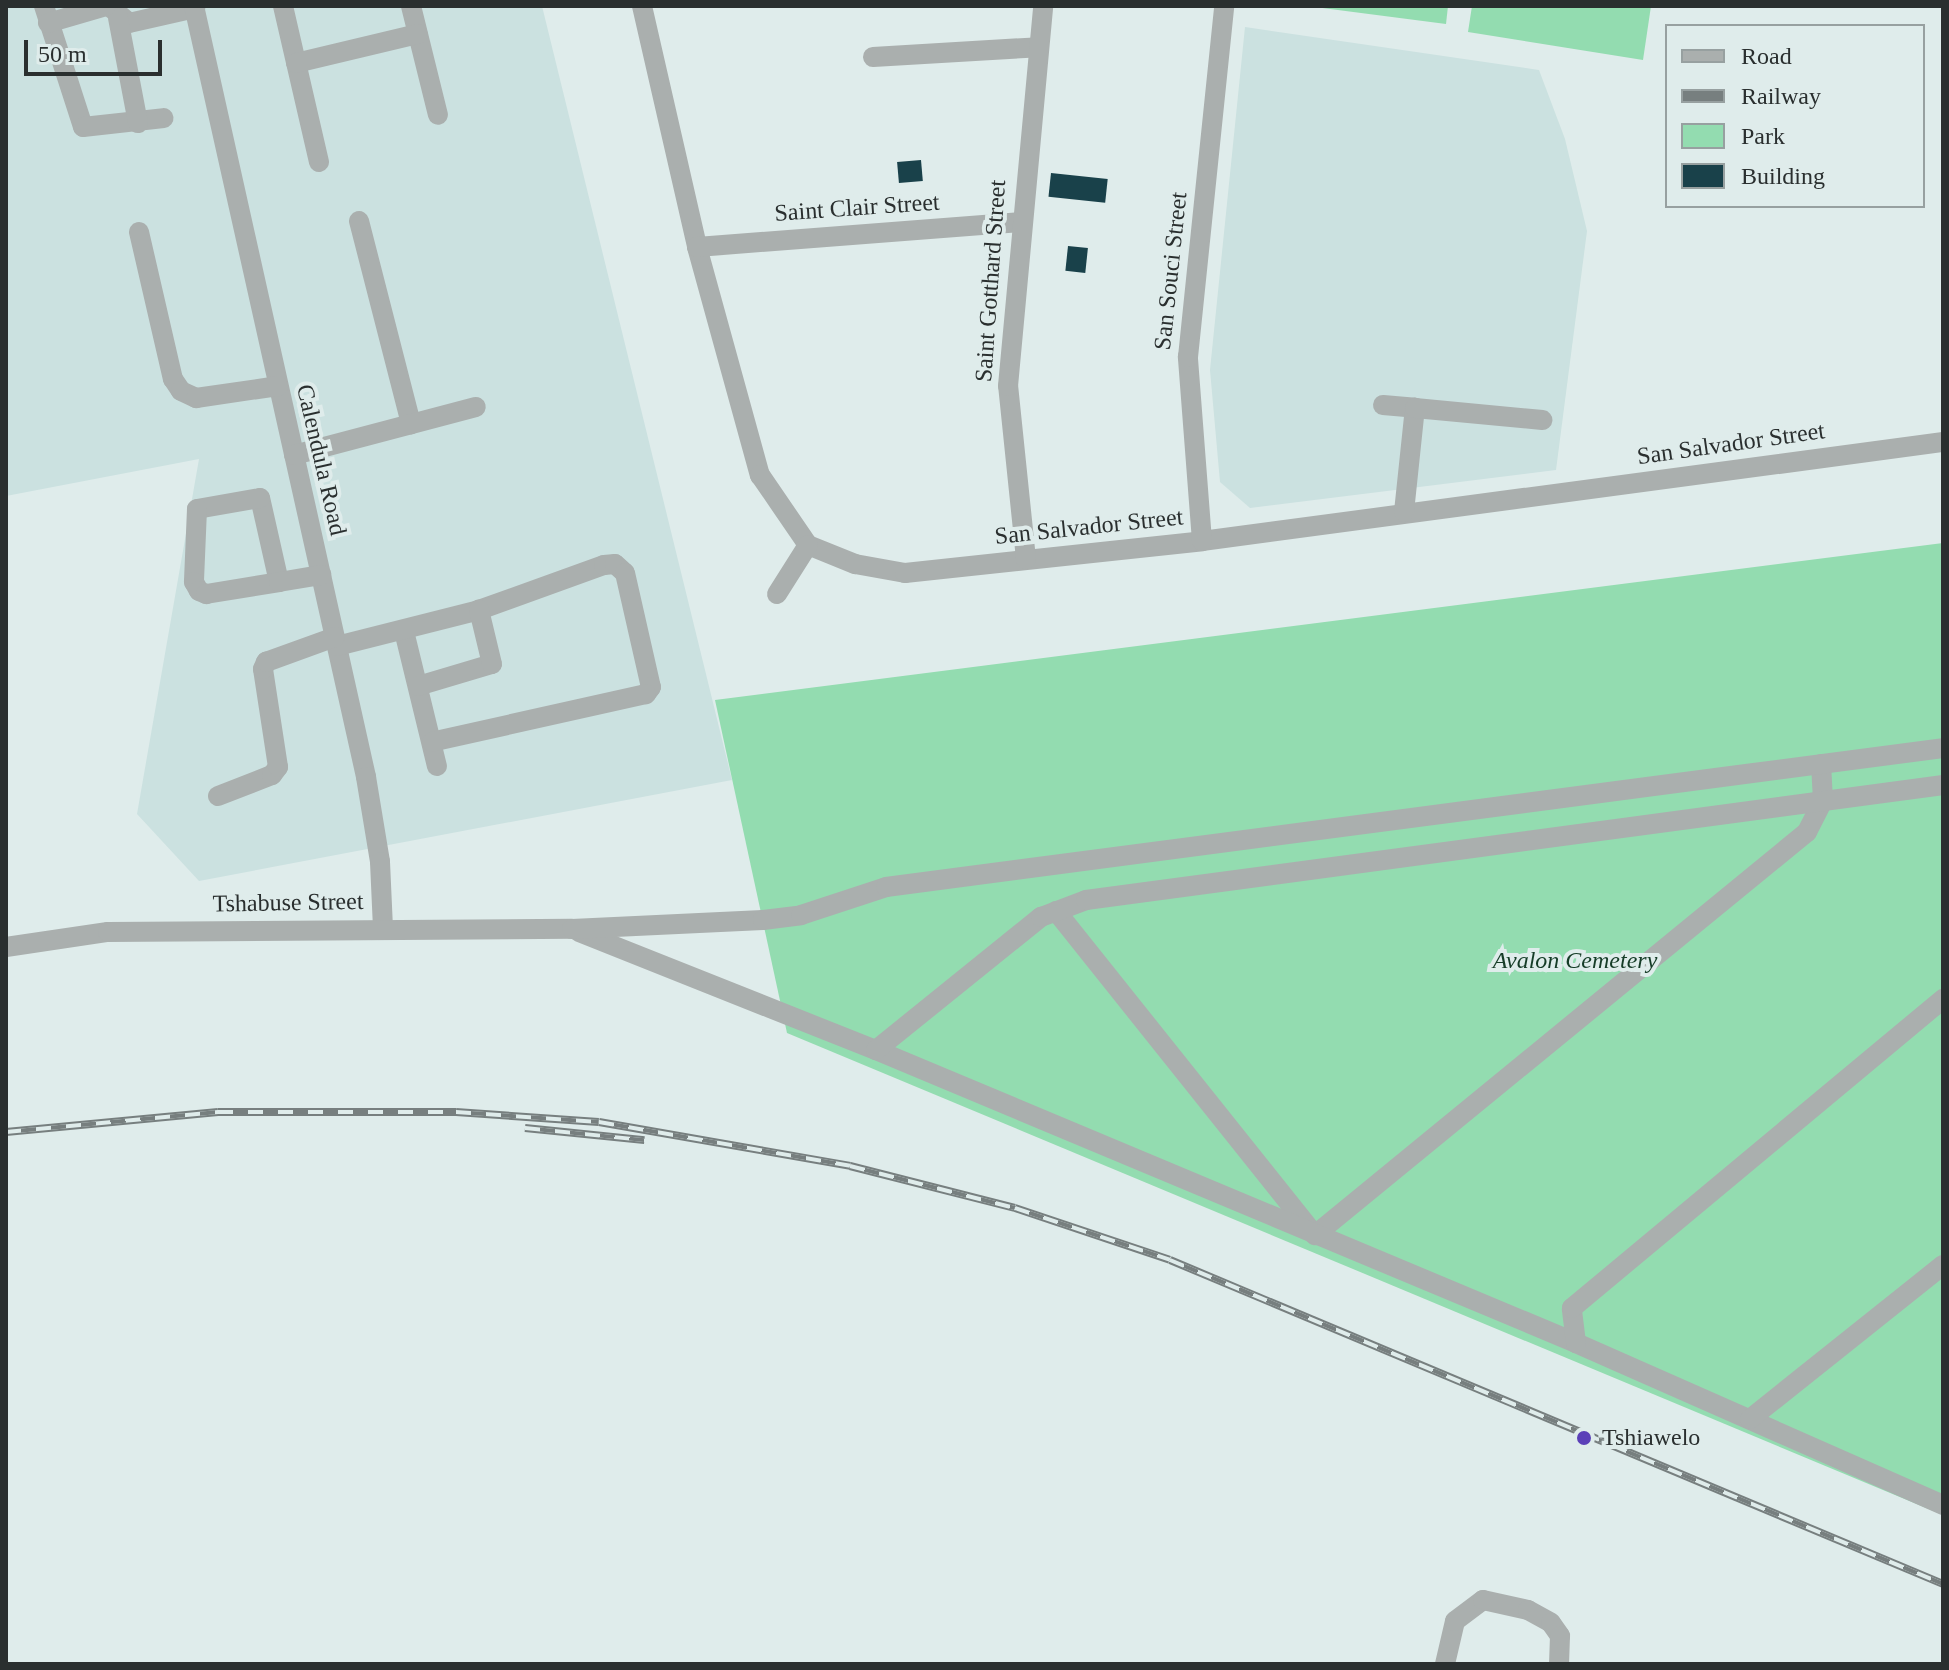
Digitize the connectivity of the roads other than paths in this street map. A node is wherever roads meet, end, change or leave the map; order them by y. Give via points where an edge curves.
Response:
1 (283, 6) edge
2 (411, 6) edge
3 (642, 6) edge
4 (1043, 6) edge
5 (1224, 6) edge
6 (194, 7) edge
7 (111, 10) edge
8 (46, 15) edge
9 (418, 34) junction
10 (1039, 47) junction
11 (873, 57) dead end
12 (296, 63) junction
13 (438, 115) dead end
14 (164, 118) dead end
15 (138, 123) junction
16 (319, 162) dead end
17 (359, 221) dead end
18 (1020, 222) junction
19 (139, 232) dead end
20 (697, 247) junction
21 (278, 386) junction
22 (1383, 405) dead end
23 (476, 407) dead end
24 (1415, 408) junction
25 (1542, 420) dead end
26 (411, 424) junction
27 (1943, 442) edge
28 (294, 455) junction
29 (1404, 512) junction
30 (1202, 541) junction
31 (808, 545) junction
32 (1026, 559) junction
33 (321, 575) junction
34 (279, 582) junction
35 (777, 594) dead end
36 (479, 610) junction
37 (404, 631) junction
38 (336, 642) junction
39 (418, 686) junction
40 (432, 742) junction
41 (1943, 748) edge
42 (1821, 764) junction
43 (437, 766) dead end
44 (1943, 785) edge
45 (218, 796) dead end
46 (1823, 801) junction
47 (1056, 911) junction
48 (383, 928) junction
49 (572, 929) junction
50 (6, 947) edge
51 (1943, 999) edge
52 (876, 1050) junction
53 (1315, 1235) junction
54 (1943, 1265) edge
55 (1576, 1343) junction
56 (1750, 1419) junction
57 (1943, 1505) edge
58 (1445, 1664) edge
59 (1559, 1664) edge

1 - 12 street
2 - 9 street
3 - 20 street
4 - 10 street, Saint Gotthard Street
5 - 30 street, San Souci Street via 1188,357
6 - 7 street via 129,23
6 - 21 street, Calendula Road
7 - 8 street
7 - 15 street
8 - 15 street via 83,127
9 - 12 street
9 - 13 street
10 - 11 street
10 - 18 street, Saint Gotthard Street
12 - 16 street
14 - 15 street
17 - 26 street
18 - 20 street, Saint Clair Street
18 - 32 street, Saint Gotthard Street via 1008,386
19 - 21 street via 173,379 181,391 196,398
20 - 31 street via 760,475
21 - 28 street, Calendula Road
22 - 24 street
23 - 26 street
24 - 25 street
24 - 29 street
26 - 28 street
27 - 29 street, San Salvador Street
28 - 33 street, Calendula Road
29 - 30 street, San Salvador Street
30 - 32 street, San Salvador Street
31 - 32 street, San Salvador Street via 855,564 905,573
31 - 35 street
33 - 34 street
33 - 38 street, Calendula Road
34 - 34 street via 199,591 194,582 197,509 260,498
36 - 37 street
36 - 39 street via 492,664
36 - 40 street via 615,564 625,573 651,687 639,697
37 - 38 street
37 - 39 street
38 - 45 street via 266,662 278,767 264,779
38 - 48 street, Calendula Road via 377,839
39 - 40 street
40 - 43 street
41 - 42 street, Tshabuse Street
42 - 46 street
42 - 49 street, Tshabuse Street via 886,887 801,915
44 - 46 street
46 - 47 street via 1086,900
46 - 53 street via 1807,832
47 - 52 street via 1041,917
47 - 53 street
48 - 49 street, Tshabuse Street
48 - 50 street, Tshabuse Street via 108,932
49 - 52 street
51 - 55 street via 1572,1308
52 - 53 street
53 - 55 street
54 - 56 street
55 - 56 street
56 - 57 street
58 - 59 street via 1455,1621 1483,1600 1516,1606 1551,1623 1560,1636

